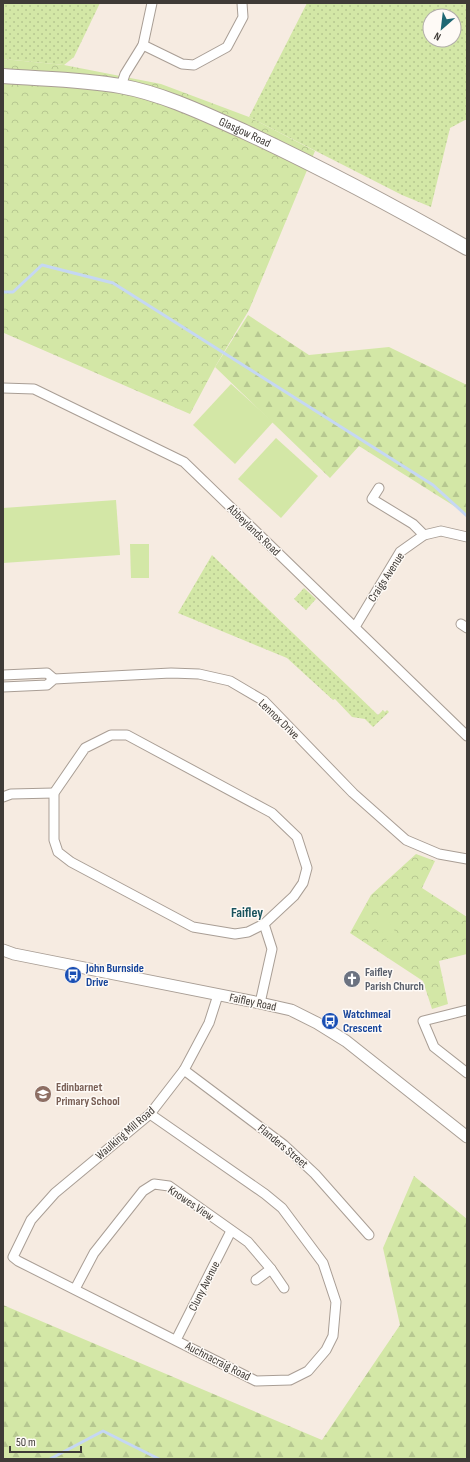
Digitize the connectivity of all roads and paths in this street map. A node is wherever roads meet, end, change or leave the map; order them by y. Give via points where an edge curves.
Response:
1 (152, 3) edge
2 (242, 3) edge
3 (144, 45) junction
4 (3, 76) edge
5 (122, 86) junction
6 (467, 248) edge
7 (3, 388) edge
8 (378, 488) dead end
9 (424, 535) junction
10 (467, 537) edge
11 (355, 627) junction
12 (3, 675) edge
13 (54, 679) junction
14 (3, 688) edge
15 (467, 736) edge
16 (54, 793) junction
17 (3, 798) edge
18 (467, 859) edge
19 (264, 924) junction
20 (3, 950) edge
21 (218, 995) junction
22 (260, 1003) junction
23 (467, 1010) edge
24 (184, 1070) junction
25 (467, 1073) edge
26 (150, 1114) junction
27 (467, 1137) edge
28 (231, 1231) junction
29 (369, 1235) dead end
30 (13, 1257) joint
31 (271, 1269) junction
32 (256, 1280) dead end
33 (284, 1288) dead end
34 (75, 1289) junction
35 (176, 1340) junction

1 - 3 street
2 - 3 street via 243,16 227,46 194,65 182,64
3 - 5 street via 125,74
4 - 5 main road, Glasgow Road
5 - 6 main road, Glasgow Road via 172,100 260,140 372,196
7 - 11 street, Abbeylands Road via 34,389 184,462
8 - 9 street via 372,499 413,524
9 - 10 street, Craigs Avenue via 441,531
9 - 11 street, Craigs Avenue via 400,552
11 - 15 street, Abbeylands Road
12 - 13 street, Lennox Drive via 47,673
13 - 14 street, Lennox Drive via 47,686
13 - 18 street, Lennox Drive via 171,673 199,674 230,681 264,701 353,793 406,840 439,854
16 - 17 street via 11,794
16 - 19 street via 54,840 58,852 71,862 193,927 235,934 248,932
16 - 19 street via 85,748 111,735 126,735 272,813 297,837 307,868 303,884 294,896
19 - 22 street via 272,949
20 - 21 street, Faifley Road
21 - 22 street, Faifley Road
21 - 24 street, Waulking Mill Road via 209,1022
22 - 27 street, Faifley Road via 291,1010 346,1041
23 - 25 street via 422,1020 434,1046
24 - 26 street, Waulking Mill Road
24 - 29 street, Flanders Street via 284,1145 315,1174
26 - 30 street, Waulking Mill Road via 55,1192 31,1220
26 - 35 street, Auchnacraig Road via 282,1208 323,1263 336,1302 333,1336 326,1350 308,1371 290,1380 256,1381
28 - 31 street, Knowes View via 248,1242
28 - 34 street, Knowes View via 169,1186 154,1184 143,1191 94,1253
28 - 35 street, Cluny Avenue
30 - 34 street, Auchnacraig Road
31 - 32 street
31 - 33 street, Knowes View
34 - 35 street, Auchnacraig Road

